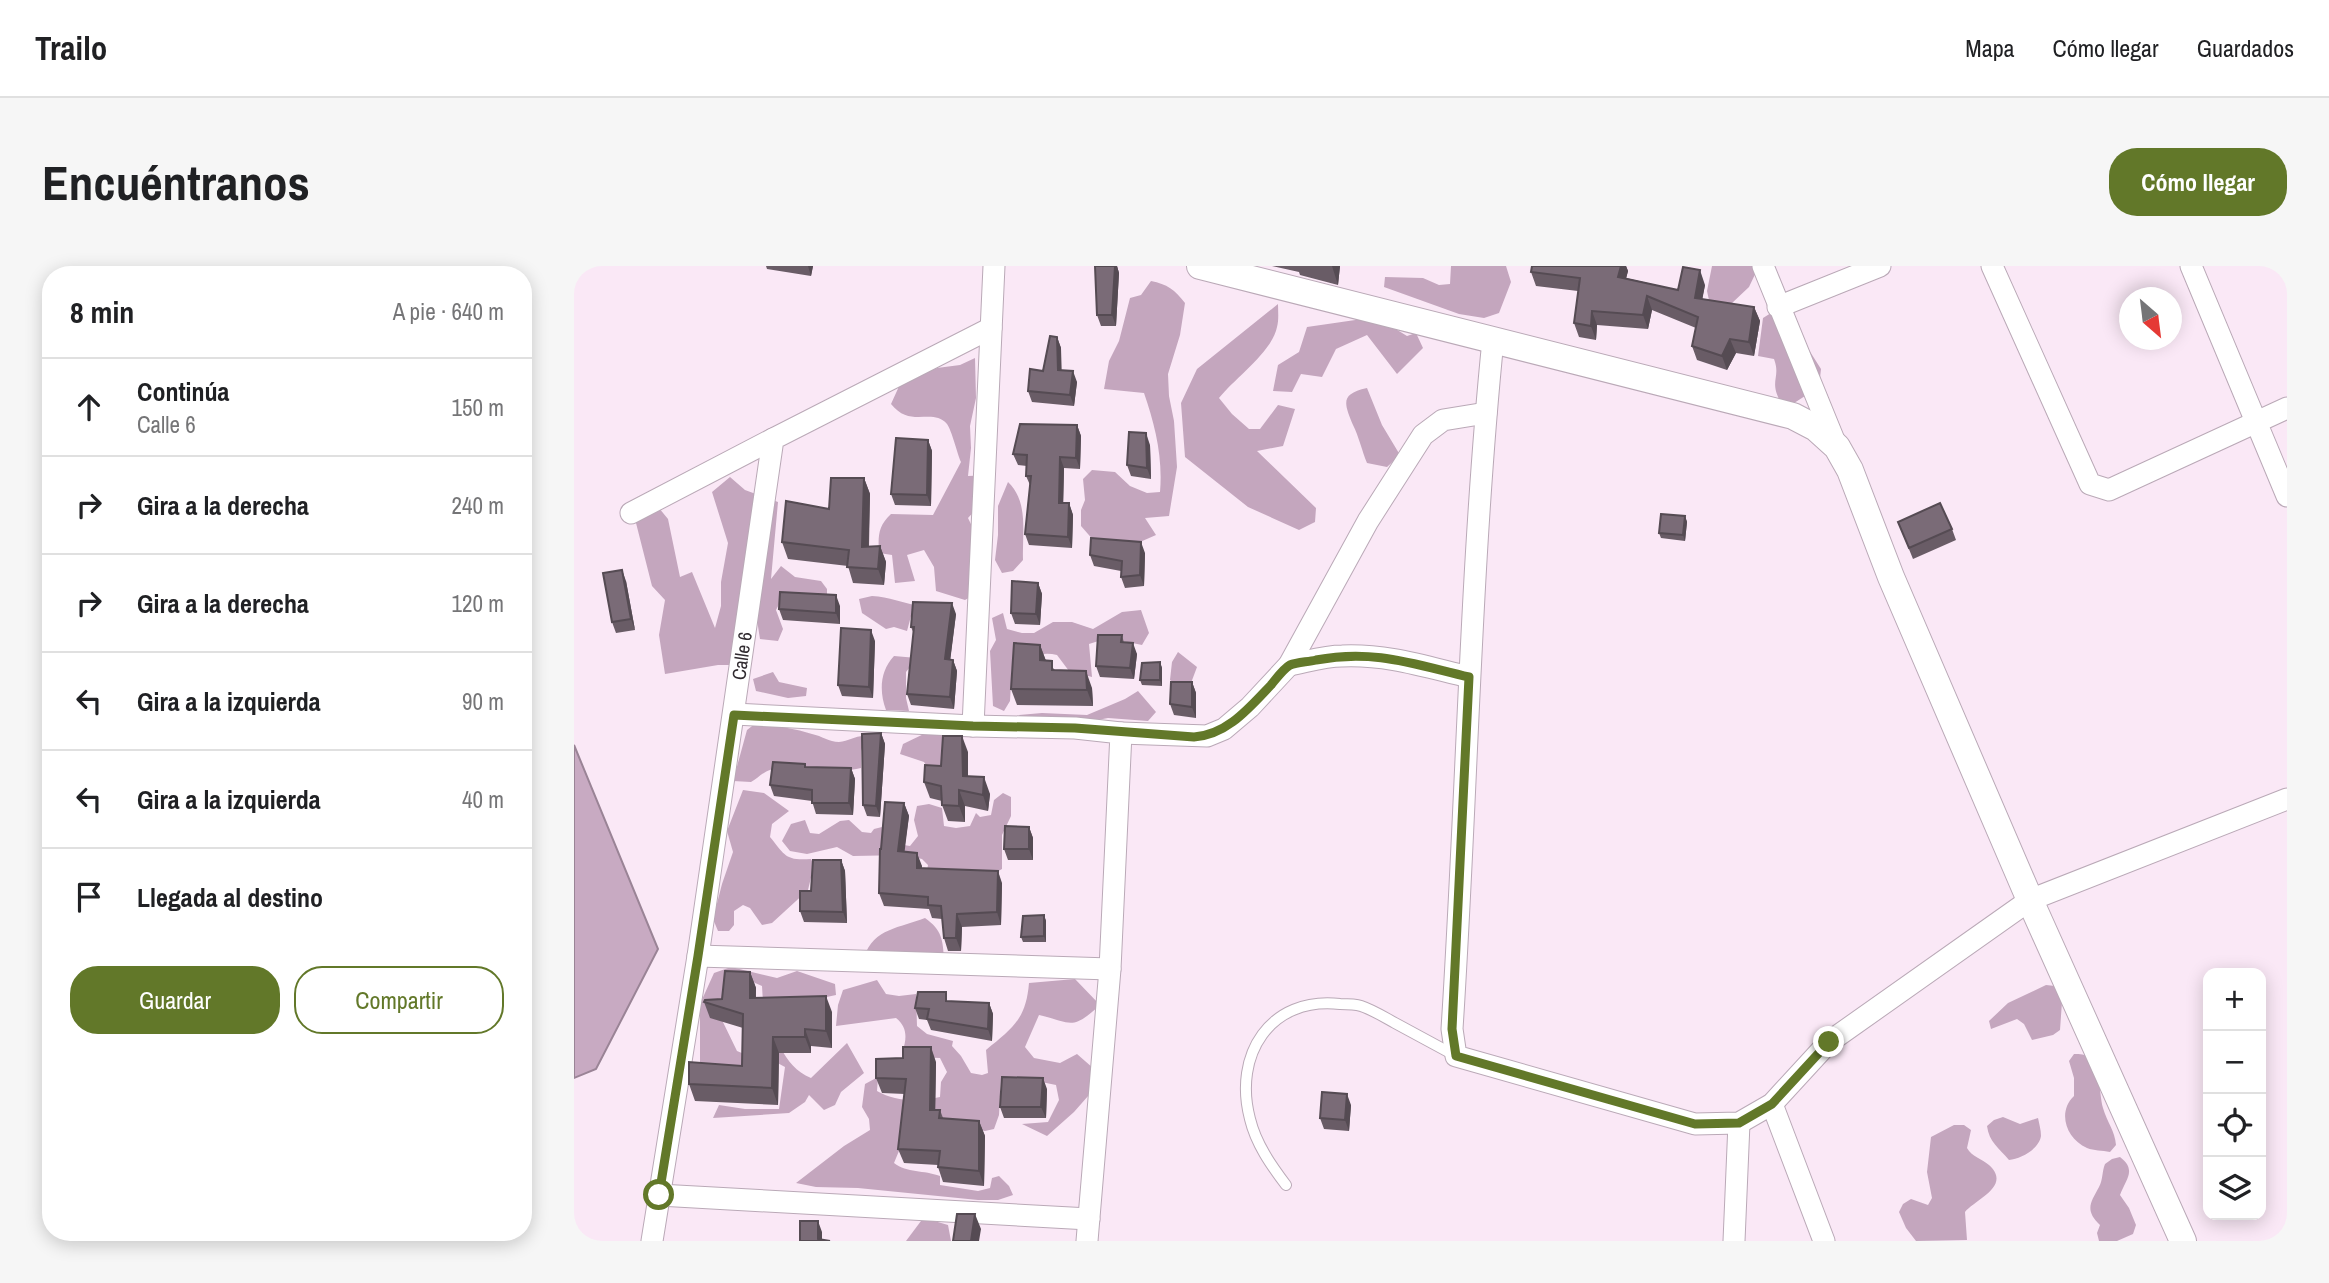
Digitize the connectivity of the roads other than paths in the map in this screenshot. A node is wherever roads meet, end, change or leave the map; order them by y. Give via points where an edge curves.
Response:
1 (994, 266) edge
2 (1200, 266) edge
3 (1763, 266) edge
4 (1880, 266) edge
5 (1992, 266) edge
6 (2191, 266) edge
7 (1778, 307) junction
8 (991, 328) junction
9 (1493, 340) junction
10 (2287, 408) edge
11 (1486, 413) junction
12 (2255, 422) junction
13 (773, 439) junction
14 (1837, 447) junction
15 (2287, 496) edge
16 (631, 513) dead end
17 (1289, 666) junction
18 (1469, 677) junction
19 (734, 715) junction
20 (973, 726) junction
21 (1121, 733) junction
22 (2287, 799) edge
23 (2030, 900) junction
24 (698, 956) junction
25 (1110, 969) junction
26 (1456, 1056) junction
27 (1772, 1104) junction
28 (1739, 1123) junction
29 (1286, 1185) dead end
30 (659, 1195) junction
31 (1089, 1219) junction
32 (652, 1241) edge
33 (1087, 1241) edge
34 (1734, 1241) edge
35 (1824, 1241) edge
36 (2183, 1241) edge

1 - 8 street
2 - 9 street
3 - 7 street
4 - 7 street
5 - 12 street via 2090,484 2109,490
6 - 12 street
7 - 14 street
8 - 13 street
8 - 20 street
9 - 11 street
9 - 14 street via 1793,416
10 - 12 street
11 - 17 street via 1443,420 1423,435 1368,521
11 - 18 street
12 - 15 street
13 - 16 street
13 - 19 street, Calle 6
14 - 23 street
17 - 18 street via 1339,656 1372,656
17 - 21 street via 1250,707 1224,729 1207,736
18 - 26 street via 1452,1029
19 - 20 street
19 - 24 street, Calle 6
20 - 21 street
21 - 25 street
22 - 23 street
23 - 27 street via 1829,1042
23 - 36 street
24 - 25 street
24 - 30 street, Calle 6
25 - 31 street
26 - 28 street via 1695,1124
26 - 29 lane via 1361,1006 1326,1002 1294,1008 1275,1018 1257,1041 1246,1082 1258,1141
27 - 28 street
27 - 35 street
28 - 34 street
30 - 31 street
30 - 32 street, Calle 6
31 - 33 street

